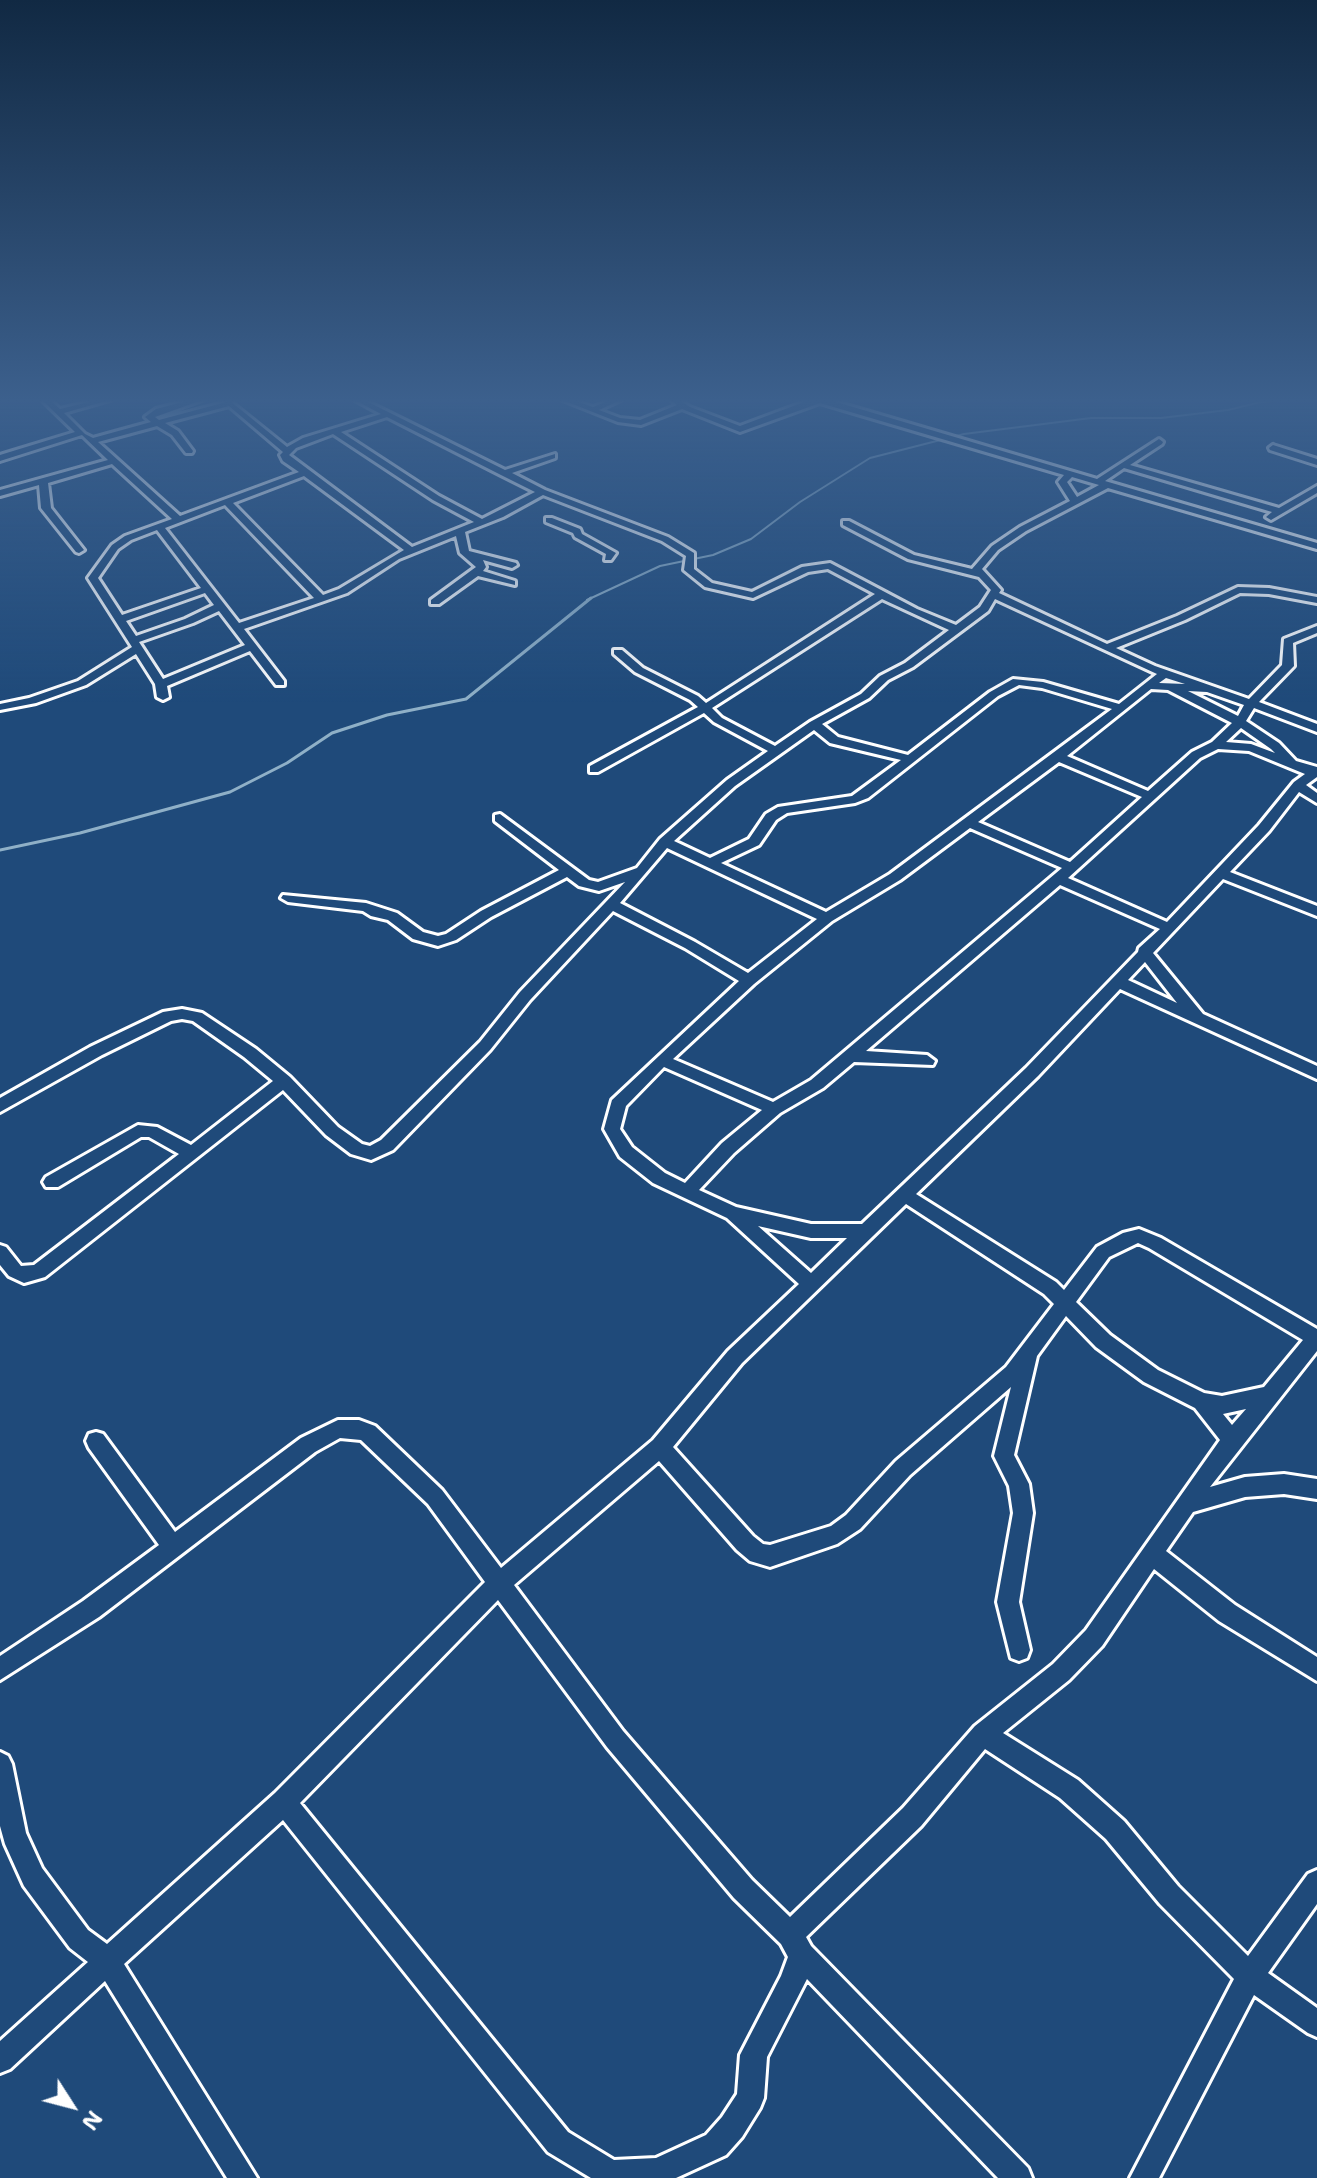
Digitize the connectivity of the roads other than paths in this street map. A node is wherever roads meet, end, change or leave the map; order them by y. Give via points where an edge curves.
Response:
1 (45, 501) edge
2 (158, 501) edge
3 (226, 501) joint
4 (343, 501) edge
5 (441, 501) edge
6 (527, 501) edge
7 (565, 501) edge
8 (1079, 501) edge
9 (1165, 501) edge
10 (1243, 501) edge
11 (1296, 501) joint
12 (1076, 503) joint
13 (520, 505) junction
14 (1311, 505) dead end
15 (532, 509) dead end
16 (1278, 511) junction
17 (177, 518) junction
18 (546, 519) dead end
19 (482, 523) junction
20 (846, 523) dead end
21 (158, 525) junction
22 (1257, 528) junction
23 (460, 531) junction
24 (1317, 546) edge
25 (79, 550) dead end
26 (410, 550) junction
27 (465, 553) junction
28 (608, 558) dead end
29 (512, 565) dead end
30 (477, 572) junction
31 (979, 574) junction
32 (511, 583) dead end
33 (207, 589) junction
34 (881, 595) junction
35 (994, 595) junction
36 (1301, 598) junction
37 (321, 599) junction
38 (1317, 600) edge
39 (435, 602) dead end
40 (222, 605) junction
41 (1317, 610) edge
42 (121, 619) junction
43 (239, 627) junction
44 (957, 629) junction
45 (1317, 629) edge
46 (136, 644) junction
47 (253, 646) junction
48 (1108, 647) junction
49 (618, 652) dead end
50 (1164, 674) junction
51 (280, 683) dead end
52 (161, 684) junction
53 (1151, 686) junction
54 (1170, 687) junction
55 (1208, 689) junction
56 (163, 697) dead end
57 (1251, 703) junction
58 (0, 707) edge
59 (705, 708) junction
60 (1121, 708) junction
61 (1240, 722) junction
62 (814, 724) junction
63 (1317, 728) edge
64 (1216, 745) junction
65 (776, 751) junction
66 (1058, 757) junction
67 (911, 759) junction
68 (1292, 764) junction
69 (594, 769) dead end
70 (1316, 772) edge
71 (1298, 785) junction
72 (1149, 796) junction
73 (1317, 799) edge
74 (500, 818) dead end
75 (966, 822) junction
76 (665, 842) junction
77 (712, 862) junction
78 (1071, 867) junction
79 (645, 868) junction
80 (568, 871) junction
81 (1220, 873) junction
82 (1058, 879) junction
83 (288, 898) dead end
84 (612, 905) junction
85 (1317, 911) edge
86 (827, 918) junction
87 (1167, 927) junction
88 (1144, 951) junction
89 (749, 980) junction
90 (1116, 981) junction
91 (1198, 1019) junction
92 (852, 1056) junction
93 (662, 1060) junction
94 (927, 1061) dead end
95 (1317, 1073) edge
96 (284, 1081) junction
97 (0, 1106) edge
98 (774, 1109) junction
99 (190, 1152) junction
100 (52, 1182) dead end
101 (687, 1192) junction
102 (905, 1195) junction
103 (733, 1213) junction
104 (869, 1231) junction
105 (0, 1252) edge
106 (810, 1283) junction
107 (1067, 1302) junction
108 (1316, 1337) edge
109 (1028, 1356) junction
110 (1268, 1395) junction
111 (1202, 1402) junction
112 (1232, 1440) junction
113 (96, 1441) dead end
114 (660, 1447) junction
115 (1317, 1489) edge
116 (1188, 1503) junction
117 (173, 1547) junction
118 (1153, 1554) junction
119 (498, 1584) junction
120 (1019, 1650) dead end
121 (0, 1669) edge
122 (1317, 1670) edge
123 (983, 1734) junction
124 (0, 1764) edge
125 (284, 1802) junction
126 (1317, 1883) edge
127 (796, 1945) junction
128 (107, 1960) junction
129 (1250, 1976) junction
130 (1317, 2024) edge
131 (0, 2059) edge
132 (243, 2178) edge
133 (1018, 2178) edge
134 (1144, 2178) edge

1 - 25 street
2 - 17 street
3 - 17 street
3 - 37 street
4 - 26 street
5 - 19 street
6 - 13 street
7 - 34 street via 665,539 691,555 689,570 709,585 753,595 806,569 830,566
8 - 12 street
9 - 22 street
10 - 16 street
11 - 14 street
11 - 16 street
12 - 31 street via 995,548 981,561
13 - 15 street
13 - 19 street
16 - 22 street
17 - 21 street
18 - 28 street via 577,531 611,553
19 - 23 street
20 - 31 street via 911,557
21 - 33 street
21 - 42 street via 115,547 93,578
22 - 24 street
23 - 26 street
23 - 27 street
26 - 37 street via 354,586
27 - 29 street
27 - 30 street via 479,562
30 - 32 street
30 - 39 street
31 - 35 street via 994,586
33 - 40 street
33 - 42 street
34 - 44 street
34 - 59 street
35 - 44 street
35 - 48 street
36 - 38 street
36 - 41 street
36 - 48 street via 1238,590
37 - 43 street
40 - 43 street
40 - 46 street
42 - 46 street
43 - 47 street
44 - 62 street via 865,696
45 - 57 street via 1288,641 1288,666
46 - 52 street
46 - 58 street via 71,688
47 - 51 street
47 - 52 street
48 - 50 street
49 - 59 street
50 - 53 street
50 - 55 street
52 - 56 street
53 - 54 street
53 - 60 street
54 - 55 street
54 - 61 street
55 - 57 street
57 - 61 street
57 - 63 street
59 - 65 street
59 - 69 street
60 - 66 street
60 - 67 street via 1017,681
61 - 64 street
61 - 68 street
62 - 65 street
62 - 67 street via 834,740
64 - 68 street via 1251,748
64 - 72 street via 1196,755
65 - 76 street
66 - 72 street
66 - 75 street
67 - 77 street via 855,799 783,810 771,817 754,842
68 - 70 street
70 - 71 street
71 - 73 street
71 - 81 street
72 - 78 street
74 - 80 street
75 - 78 street
75 - 86 street via 895,877
76 - 77 street
76 - 79 street
77 - 86 street
78 - 82 street
79 - 80 street via 599,887
79 - 84 street
80 - 83 street via 438,941 418,936 392,916 366,907
81 - 85 street
81 - 87 street
82 - 87 street
82 - 92 street
84 - 89 street
84 - 96 street via 387,1145 371,1153 357,1149
86 - 89 street
87 - 88 street
88 - 90 street
88 - 91 street
89 - 93 street
90 - 91 street
90 - 102 street
91 - 95 street
92 - 94 street
92 - 98 street
93 - 98 street
93 - 101 street via 618,1104 612,1129 626,1152
96 - 97 street via 197,1017 182,1014 96,1051
96 - 99 street
98 - 101 street
99 - 100 street via 151,1131 138,1131
99 - 105 street via 39,1272 15,1271
101 - 103 street
102 - 104 street
102 - 107 street
103 - 104 street via 811,1231
103 - 106 street
104 - 106 street
106 - 114 street via 735,1357
107 - 108 street via 1103,1252 1139,1236
107 - 109 street
107 - 111 street via 1103,1341 1151,1376
108 - 110 street
109 - 114 street via 903,1468 853,1522 837,1534 770,1556 745,1543
109 - 120 street via 1004,1456 1019,1484 1023,1513 1008,1602
110 - 111 street via 1222,1405
110 - 112 street
111 - 112 street
112 - 116 street
113 - 117 street
114 - 119 street
115 - 116 street via 1284,1484 1245,1487
116 - 118 street
117 - 119 street via 308,1445 338,1429 359,1429 435,1497
117 - 121 street
118 - 122 street via 1227,1613
118 - 123 street via 1094,1638 1061,1672
119 - 125 street
119 - 127 street via 615,1739
123 - 127 street
123 - 129 street via 1069,1789 1115,1830 1169,1895
124 - 128 street via 14,1835 33,1877 79,1939
125 - 127 street via 558,2142 611,2174 657,2172 716,2145 732,2127 750,2098 754,2055 792,1983
125 - 128 street
126 - 129 street
127 - 133 street
128 - 131 street
128 - 132 street
129 - 130 street
129 - 134 street

